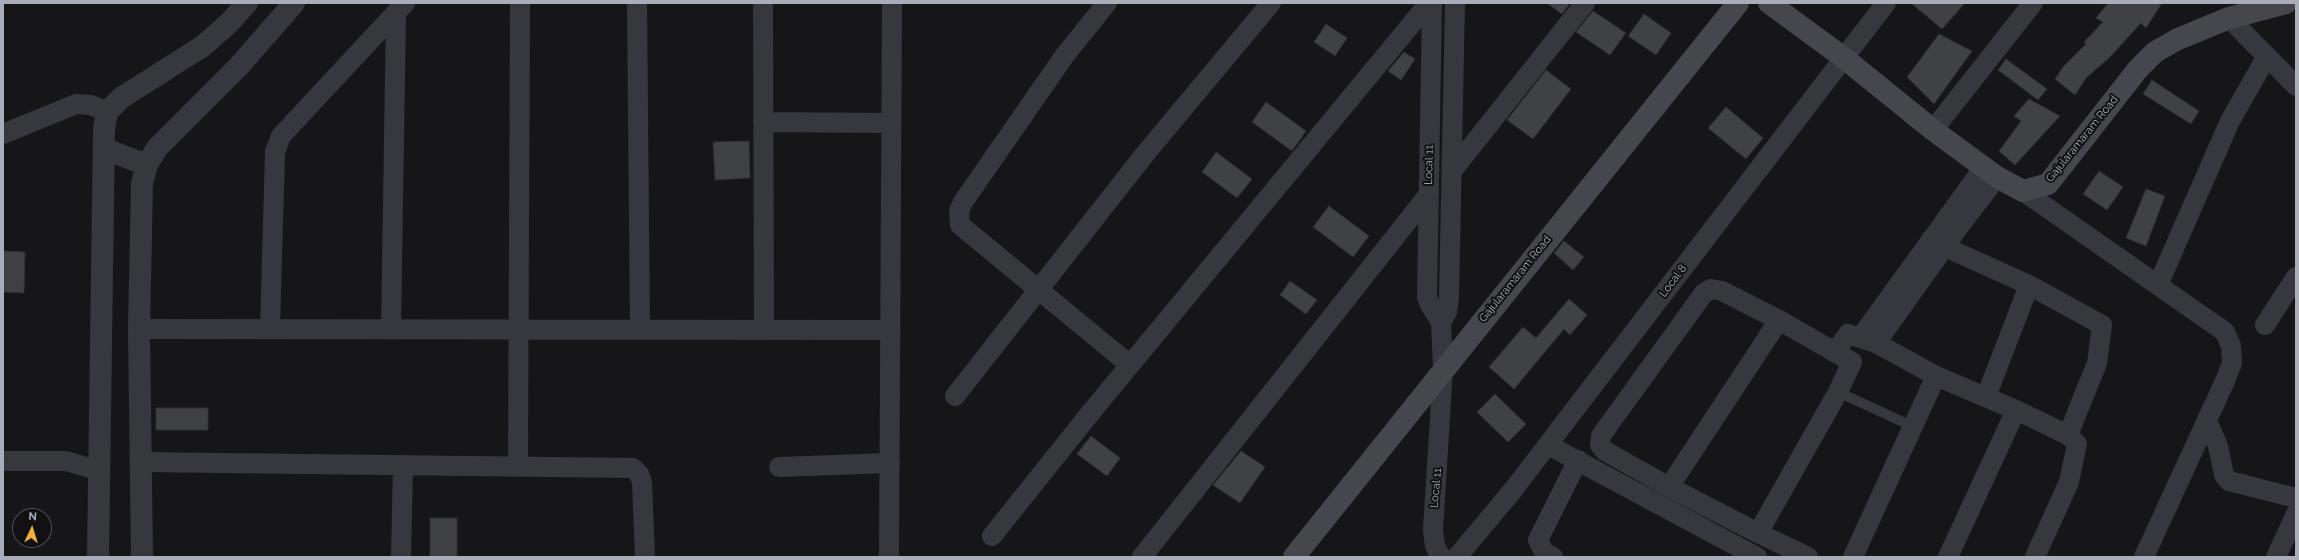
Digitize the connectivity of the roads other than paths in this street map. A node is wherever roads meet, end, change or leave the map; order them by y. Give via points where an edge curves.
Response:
1 (246, 3) edge
2 (294, 3) edge
3 (520, 3) edge
4 (637, 3) edge
5 (763, 3) edge
6 (892, 3) edge
7 (1107, 3) edge
8 (1271, 3) edge
9 (1428, 3) edge
10 (1432, 3) edge
11 (1455, 3) edge
12 (1585, 3) edge
13 (1738, 3) edge
14 (1769, 3) edge
15 (1886, 3) edge
16 (2033, 3) edge
17 (2286, 3) edge
18 (401, 9) edge
19 (2229, 18) junction
20 (2267, 56) junction
21 (1844, 58) junction
22 (2296, 86) edge
23 (107, 112) junction
24 (763, 122) junction
25 (890, 123) junction
26 (1933, 130) junction
27 (3, 134) edge
28 (1430, 134) junction
29 (1452, 134) junction
30 (105, 149) junction
31 (147, 165) junction
32 (1452, 171) junction
33 (1990, 172) junction
34 (2023, 191) junction
35 (1429, 194) junction
36 (1939, 242) junction
37 (2296, 278) edge
38 (2029, 285) junction
39 (2158, 285) junction
40 (1040, 291) junction
41 (1779, 320) junction
42 (1441, 322) junction
43 (2265, 325) dead end
44 (139, 329) junction
45 (270, 329) junction
46 (391, 329) junction
47 (519, 329) junction
48 (640, 329) junction
49 (764, 329) junction
50 (890, 330) junction
51 (1868, 340) junction
52 (1835, 352) junction
53 (1130, 365) junction
54 (1444, 369) junction
55 (1936, 376) junction
56 (1838, 392) junction
57 (955, 396) dead end
58 (1986, 397) junction
59 (2016, 410) junction
60 (2207, 421) junction
61 (1914, 427) junction
62 (2068, 435) junction
63 (1548, 445) junction
64 (1578, 460) junction
65 (3, 461) edge
66 (142, 462) junction
67 (890, 463) junction
68 (403, 465) junction
69 (518, 466) junction
70 (779, 467) dead end
71 (100, 471) junction
72 (1669, 488) junction
73 (2296, 498) edge
74 (2296, 514) edge
75 (1758, 533) junction
76 (992, 536) dead end
77 (98, 557) edge
78 (142, 557) edge
79 (401, 557) edge
80 (645, 557) edge
81 (889, 557) edge
82 (1142, 557) edge
83 (1294, 557) edge
84 (1441, 557) edge
85 (1457, 557) edge
86 (1553, 557) edge
87 (1758, 557) edge
88 (1808, 557) edge
89 (1853, 557) edge
90 (1948, 557) edge
91 (2035, 557) edge
92 (2144, 557) edge
93 (2276, 557) edge

1 - 23 street via 229,23 203,46 121,98
2 - 31 street via 239,66 157,148
3 - 47 street
4 - 48 street
5 - 24 street
6 - 25 street
7 - 40 street via 1065,55 959,210 960,225
8 - 40 street via 1145,154
9 - 53 street
10 - 28 street, Local 11
11 - 29 street, Local 11
12 - 32 street
13 - 54 main road, Gajularamaram Road
14 - 21 main road
15 - 21 street, Local 8
16 - 26 street
17 - 19 main road, Gajularamaram Road
18 - 45 street via 281,136 275,152
18 - 46 street
19 - 20 street
19 - 34 main road, Gajularamaram Road via 2178,39 2155,52 2138,69 2048,184
20 - 22 street
20 - 39 street via 2230,121
21 - 26 main road
21 - 63 street, Local 8
23 - 27 street via 92,105 76,104
23 - 30 street via 104,129
24 - 25 street
24 - 49 street
25 - 50 street
26 - 33 main road
28 - 29 street
28 - 35 street, Local 11
29 - 32 street, Local 11
30 - 31 street
30 - 71 street
31 - 44 street via 142,183
32 - 42 street, Local 11 via 1449,298 1447,312
33 - 34 main road
33 - 36 street
34 - 39 street
35 - 42 street, Local 11 via 1427,297
35 - 82 street
36 - 38 street
36 - 51 street
37 - 43 street
38 - 58 street
38 - 62 street via 2102,325 2097,363
39 - 60 street via 2225,332 2232,363
40 - 53 street
40 - 57 street
41 - 52 street
41 - 72 street
41 - 72 street via 1722,291 1710,288 1601,436 1600,445 1605,451
42 - 54 street, Local 11
44 - 45 street
44 - 66 street
45 - 46 street
46 - 47 street
47 - 48 street
47 - 69 street
48 - 49 street
49 - 50 street
50 - 67 street
51 - 52 street via 1848,334
51 - 55 street
52 - 56 street via 1852,362
53 - 76 street
54 - 83 main road, Gajularamaram Road
54 - 84 street, Local 11 via 1432,530 1435,546
55 - 58 street
55 - 61 street
56 - 61 lane
56 - 75 street
58 - 59 street
59 - 62 street
59 - 90 street
60 - 73 street via 2218,446 2224,475 2229,481
60 - 92 street
61 - 89 street
62 - 91 street via 2077,444 2069,482
63 - 64 street
63 - 85 street, Local 8
64 - 86 street via 1538,540 1544,552
64 - 87 street
65 - 71 street via 66,461
66 - 68 street
66 - 78 street
67 - 70 street
67 - 81 street
68 - 69 street
68 - 79 street
69 - 80 street via 633,468 642,482
71 - 77 street
72 - 75 street
74 - 93 street
75 - 88 street

